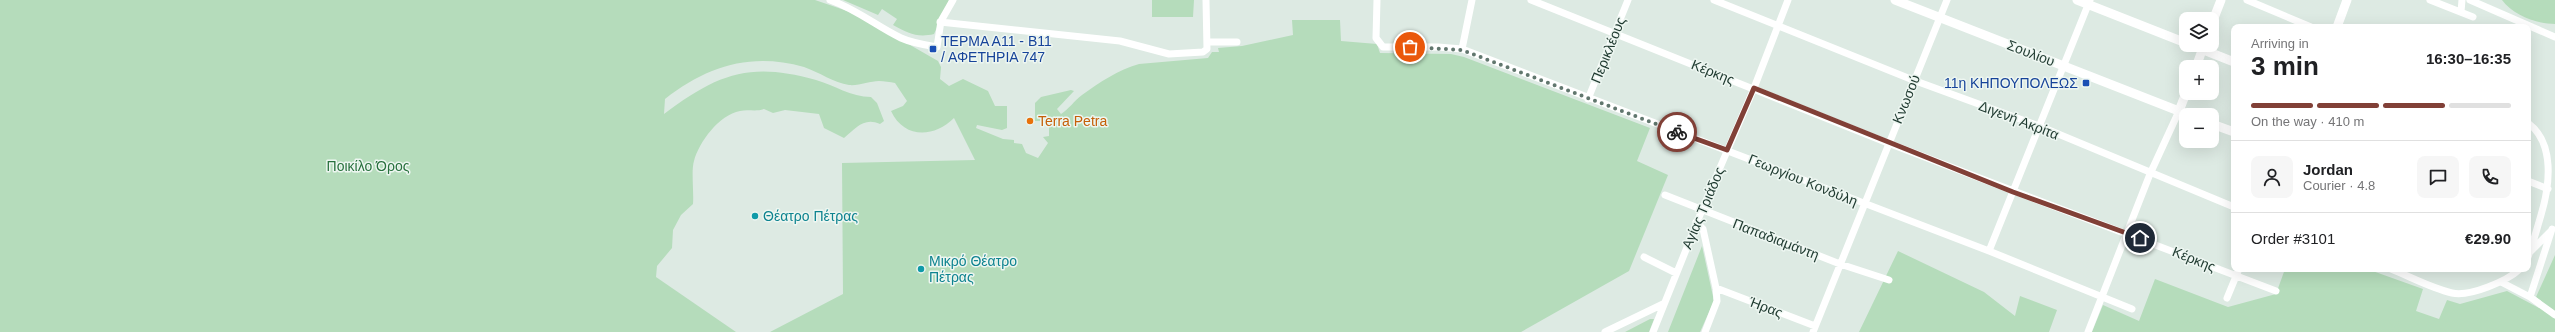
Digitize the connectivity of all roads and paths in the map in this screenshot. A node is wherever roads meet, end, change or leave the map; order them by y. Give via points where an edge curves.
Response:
1 (830, 0) edge
2 (953, 0) edge
3 (1206, 0) edge
4 (1377, 0) edge
5 (1472, 0) edge
6 (1531, 0) edge
7 (1628, 0) edge
8 (1714, 0) edge
9 (1788, 0) edge
10 (1895, 0) edge
11 (1947, 0) edge
12 (2077, 0) edge
13 (2220, 0) edge
14 (2247, 0) edge
15 (2347, 0) edge
16 (2430, 0) edge
17 (2462, 0) edge
18 (2470, 0) edge
19 (2089, 2) edge
20 (2216, 12) edge
21 (2461, 12) junction
22 (1939, 17) junction
23 (2473, 17) dead end
24 (940, 22) junction
25 (2304, 24) edge
26 (2338, 24) edge
27 (2525, 24) edge
28 (1778, 25) junction
29 (2531, 27) edge
30 (1615, 33) junction
31 (2555, 37) edge
32 (2179, 40) edge
33 (1237, 42) dead end
34 (1207, 46) junction
35 (1462, 50) junction
36 (2213, 52) edge
37 (2231, 61) edge
38 (2063, 66) junction
39 (1913, 80) junction
40 (1754, 88) junction
41 (1588, 99) junction
42 (2179, 111) joint
43 (2039, 126) junction
44 (2531, 126) edge
45 (2219, 127) edge
46 (2231, 131) edge
47 (1888, 143) junction
48 (1727, 150) junction
49 (2150, 174) junction
50 (2531, 182) edge
51 (2548, 190) junction
52 (2013, 192) junction
53 (1664, 195) dead end
54 (1863, 204) junction
55 (2231, 206) edge
56 (1702, 210) junction
57 (1696, 222) junction
58 (2554, 228) edge
59 (2127, 233) junction
60 (2531, 247) edge
61 (1989, 251) junction
62 (2531, 252) edge
63 (1644, 258) dead end
64 (1840, 264) junction
65 (2238, 272) edge
66 (2399, 272) edge
67 (2516, 272) edge
68 (1676, 273) junction
69 (2236, 276) junction
70 (1889, 280) dead end
71 (2501, 282) junction
72 (1716, 288) junction
73 (2276, 291) dead end
74 (2530, 297) junction
75 (2103, 298) junction
76 (2226, 298) dead end
77 (1663, 304) junction
78 (2132, 309) dead end
79 (2555, 315) edge
80 (1814, 329) edge
81 (1605, 332) edge
82 (1653, 332) edge
83 (1705, 332) edge
84 (2088, 332) edge

1 - 24 street via 853,9 900,38 914,43 937,47
2 - 24 street
3 - 34 street
4 - 35 street, Γεωργίου Κονδύλη via 1376,38 1383,47 1438,47
5 - 35 street
6 - 30 street, Κέρκης
7 - 30 street, Περικλέους
8 - 28 street, Διγενή Ακρίτα
9 - 28 street, Αγίας Τριάδος
10 - 22 street, Σουλίου
11 - 22 street, Κνωσού
12 - 19 street
13 - 20 street
14 - 25 street
15 - 26 street
16 - 21 street
17 - 21 street
18 - 27 street
19 - 32 street
19 - 38 street
21 - 23 street
22 - 38 street, Σουλίου
22 - 39 street, Κνωσού
24 - 34 street via 1120,40 1169,54 1202,52
28 - 39 street, Διγενή Ακρίτα
28 - 40 street, Αγίας Τριάδος
29 - 31 street
30 - 40 street, Κέρκης
30 - 41 street, Περικλέους
33 - 34 street
35 - 41 street, Γεωργίου Κονδύλη
36 - 37 street
38 - 42 street, Σουλίου
38 - 43 street
39 - 43 street, Διγενή Ακρίτα
39 - 47 street, Κνωσού
40 - 47 street, Κέρκης
40 - 48 street, Αγίας Τριάδος
41 - 48 street, Γεωργίου Κονδύλη
42 - 49 street
43 - 49 street, Διγενή Ακρίτα
43 - 52 street
44 - 51 street via 2545,140 2551,154 2552,169
45 - 46 street
47 - 52 street, Κέρκης
47 - 54 street, Κνωσού
48 - 54 street, Γεωργίου Κονδύλη
48 - 56 street, Αγίας Τριάδος
49 - 55 street, Διγενή Ακρίτα
49 - 59 street
50 - 51 street
51 - 60 street
52 - 59 street, Κέρκης
52 - 61 street
53 - 56 street, Παπαδιαμάντη
54 - 61 street, Γεωργίου Κονδύλη
54 - 64 street, Κνωσού
56 - 57 street, Αγίας Τριάδος
56 - 64 street, Παπαδιαμάντη
57 - 68 street, Αγίας Τριάδος
57 - 72 street via 1703,229
58 - 62 street
58 - 74 street
59 - 69 street, Κέρκης
59 - 75 street
61 - 75 street, Γεωργίου Κονδύλη
63 - 68 street
64 - 70 street, Παπαδιαμάντη
64 - 80 street, Κνωσού
65 - 69 street
66 - 71 street via 2453,293 2472,291
67 - 71 street
68 - 77 street, Αγίας Τριάδος
69 - 73 street, Κέρκης
69 - 76 street
71 - 74 street
72 - 80 street, Ήρας
72 - 83 street via 1717,301
74 - 79 street
75 - 78 street, Γεωργίου Κονδύλη
75 - 84 street
77 - 81 street
77 - 82 street, Αγίας Τριάδος

